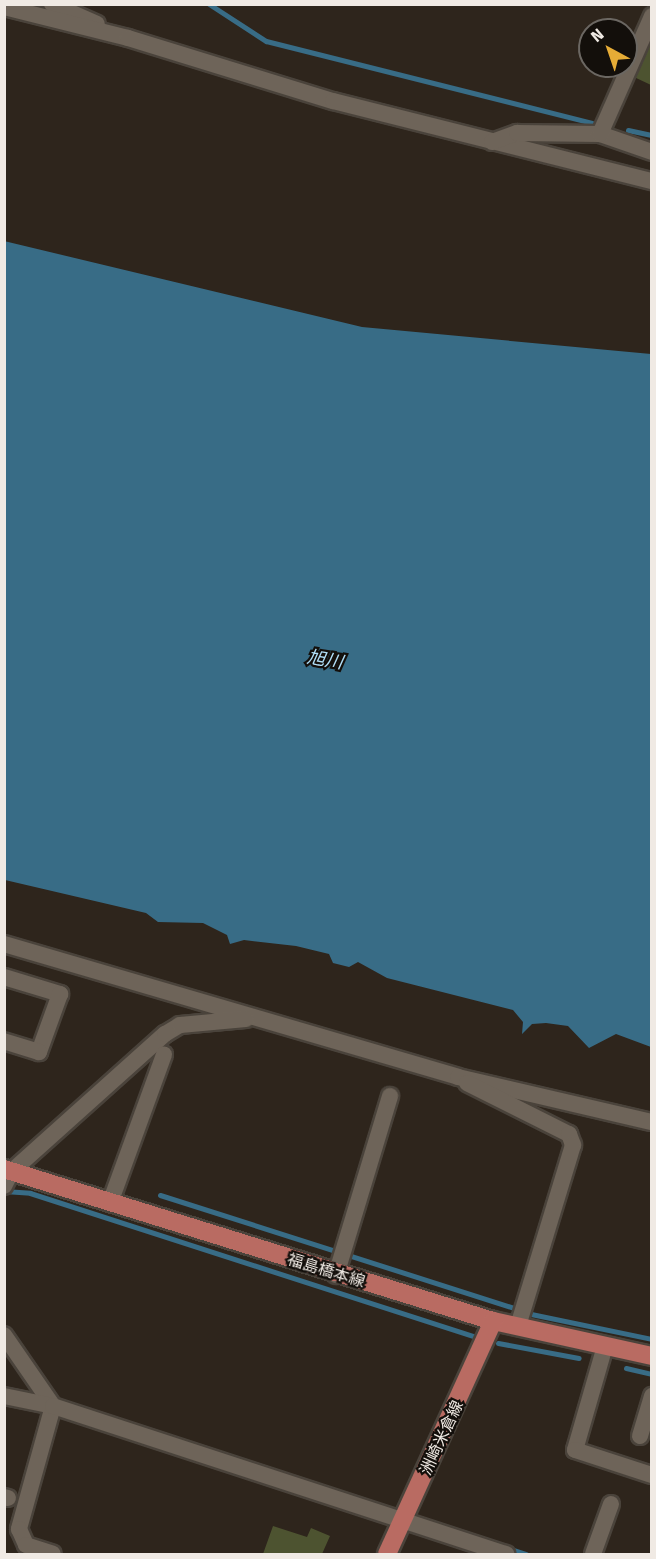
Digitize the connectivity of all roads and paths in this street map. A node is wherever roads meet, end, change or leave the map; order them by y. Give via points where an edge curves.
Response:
1 (52, 4) edge
2 (4, 7) edge
3 (651, 16) edge
4 (128, 38) junction
5 (600, 134) junction
6 (492, 142) junction
7 (651, 152) edge
8 (651, 181) edge
9 (4, 944) edge
10 (4, 977) edge
11 (258, 1018) junction
12 (4, 1041) edge
13 (164, 1055) dead end
14 (458, 1077) junction
15 (390, 1096) dead end
16 (651, 1122) edge
17 (7, 1175) edge
18 (110, 1203) junction
19 (340, 1262) junction
20 (493, 1321) junction
21 (518, 1326) junction
22 (4, 1335) edge
23 (605, 1346) junction
24 (651, 1356) edge
25 (4, 1396) edge
26 (651, 1396) edge
27 (53, 1406) junction
28 (640, 1436) dead end
29 (651, 1475) edge
30 (611, 1504) dead end
31 (404, 1521) junction
32 (52, 1554) edge
33 (387, 1554) edge
34 (506, 1554) edge
35 (593, 1554) edge

1 - 4 street
2 - 4 street
3 - 5 street
4 - 6 street
5 - 6 street via 517,133
5 - 7 street
6 - 8 street
9 - 11 street
10 - 12 street via 60,994 39,1052
11 - 14 street
11 - 17 street via 180,1025 165,1034
13 - 18 street
14 - 16 street
14 - 21 street via 569,1134 573,1145
15 - 19 street
17 - 18 main road, 福島橋本線
18 - 19 main road, 福島橋本線
19 - 20 main road, 福島橋本線
20 - 21 main road, 福島橋本線
20 - 31 main road, 洲崎米倉線
21 - 23 main road, 福島橋本線
22 - 27 street
23 - 24 main road, 福島橋本線
23 - 29 street via 575,1450
25 - 27 street
26 - 28 street
27 - 31 street
27 - 32 street via 19,1528 27,1545
30 - 35 street
31 - 33 main road, 洲崎米倉線
31 - 34 street

